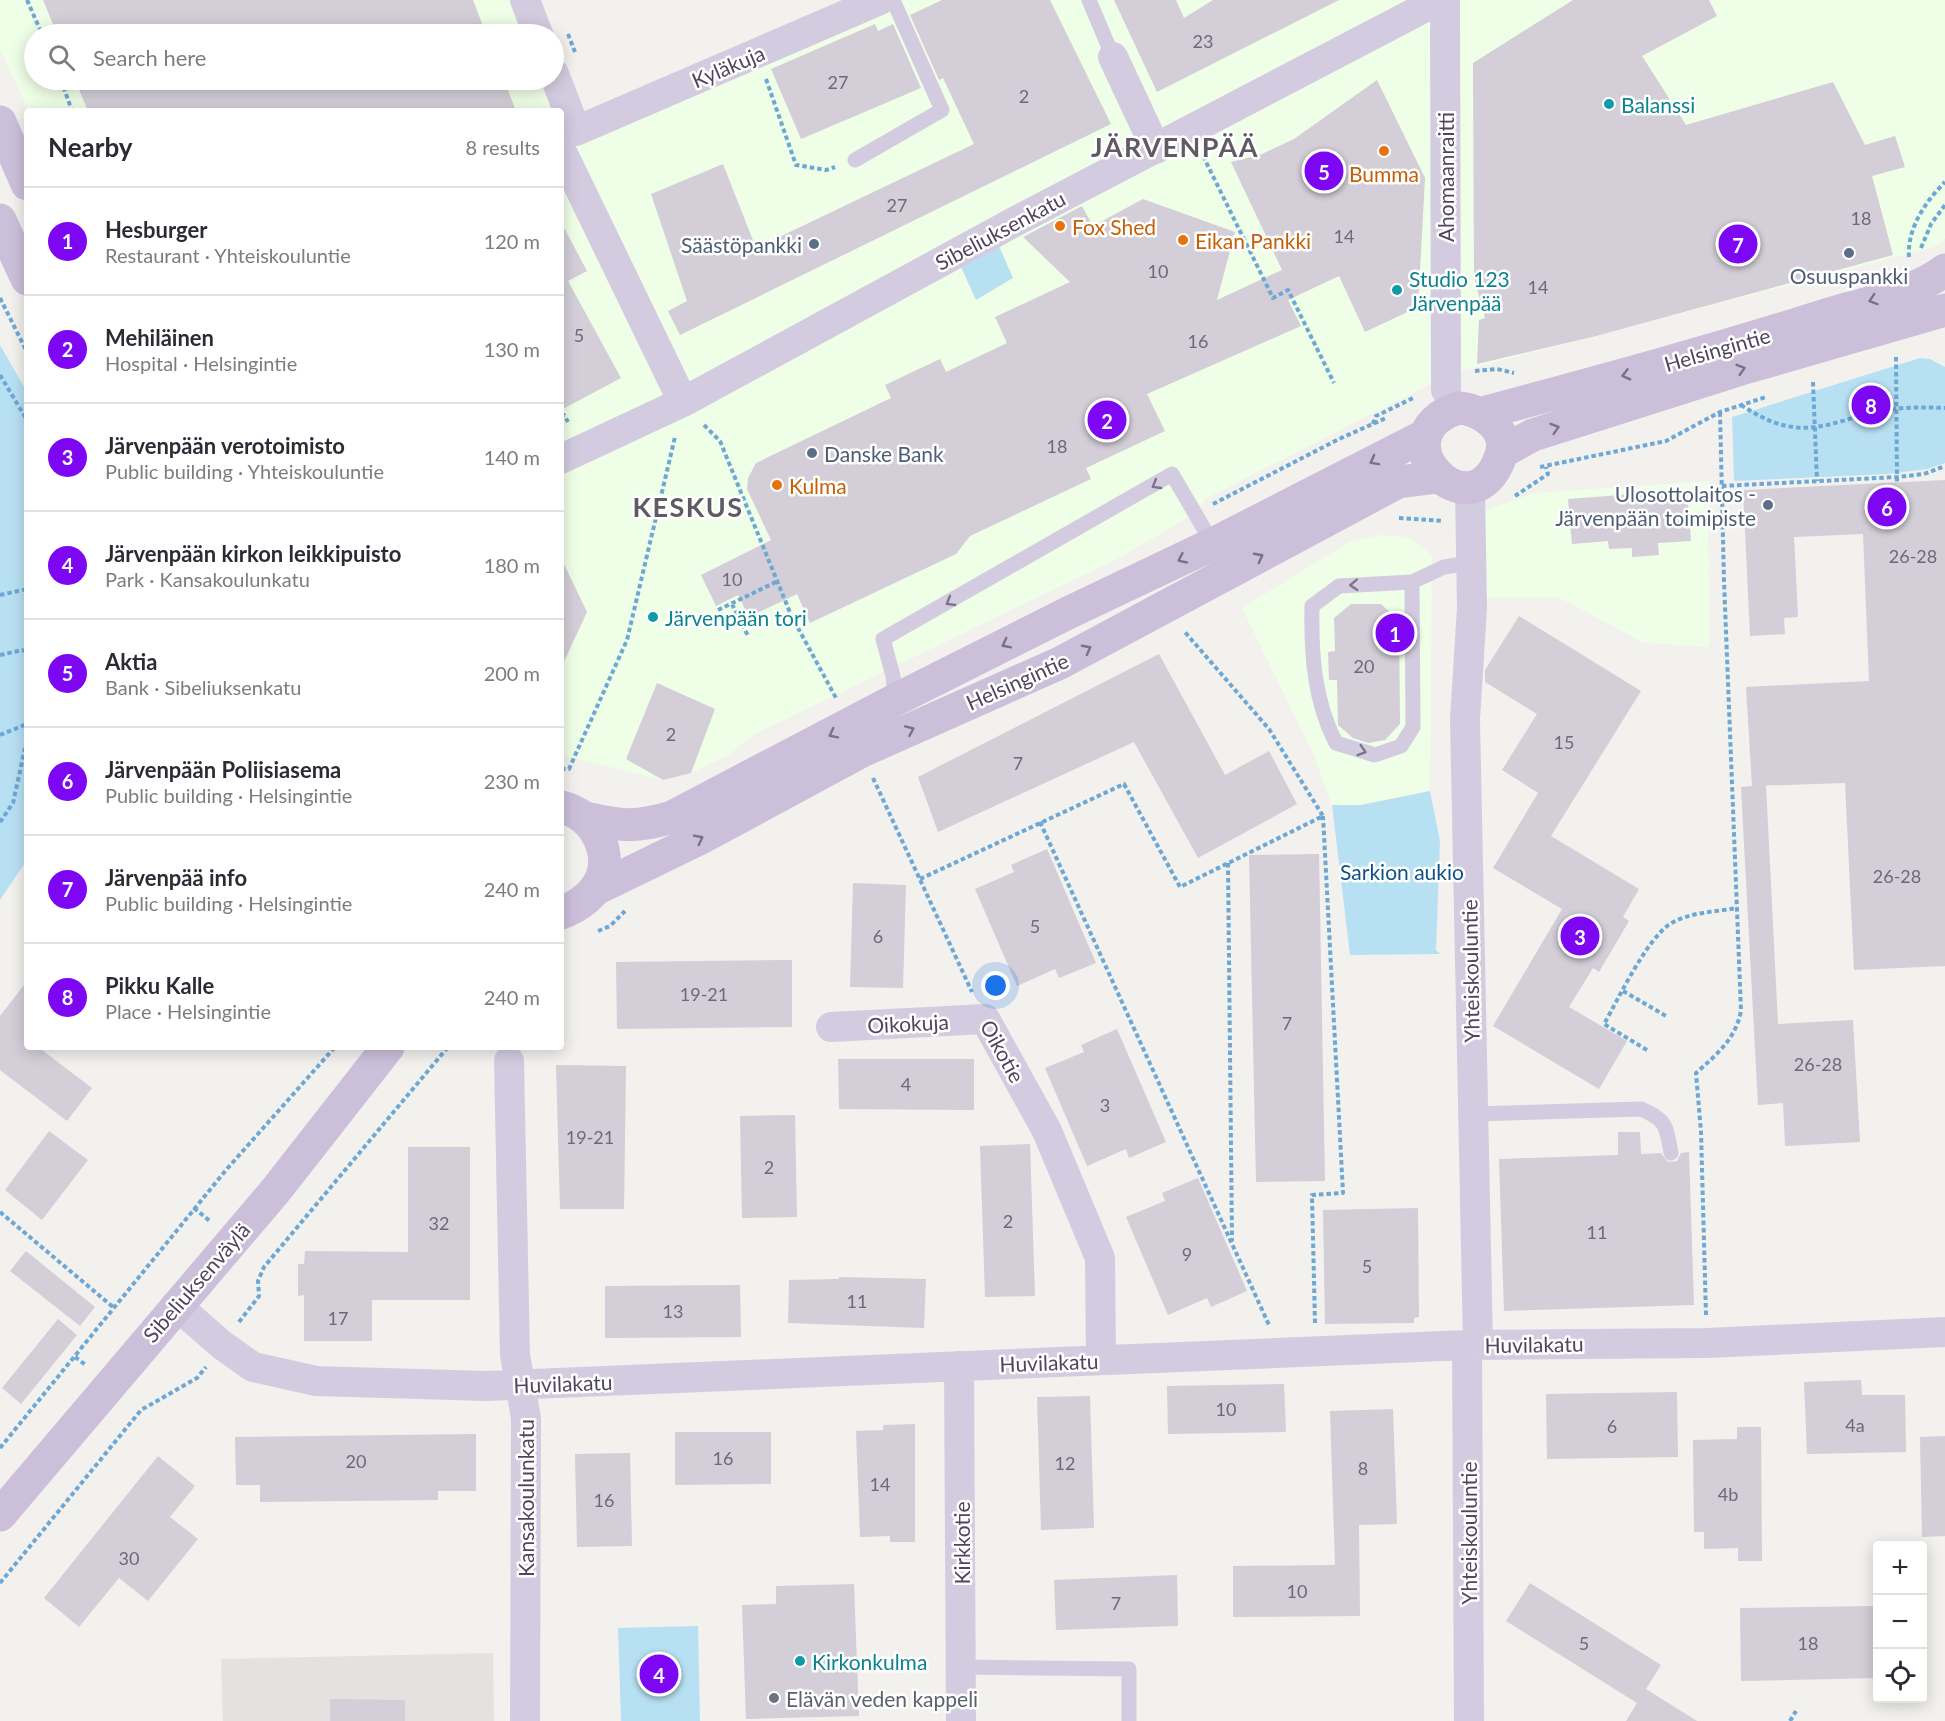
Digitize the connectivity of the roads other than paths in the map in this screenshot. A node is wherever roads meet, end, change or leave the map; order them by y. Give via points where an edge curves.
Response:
1 (525, 0) edge
2 (880, 0) edge
3 (893, 0) edge
4 (1089, 0) edge
5 (1438, 0) edge
6 (1445, 0) edge
7 (534, 24) edge
8 (1113, 57) joint
9 (558, 90) edge
10 (562, 108) edge
11 (564, 117) edge
12 (0, 122) edge
13 (570, 143) junction
14 (1156, 149) junction
15 (855, 160) road end
16 (24, 177) edge
17 (0, 220) edge
18 (1939, 267) edge
19 (24, 272) edge
20 (1945, 310) edge
21 (1446, 390) dead end
22 (678, 391) junction
23 (634, 404) dead end
24 (1483, 413) junction
25 (1426, 435) junction
26 (569, 452) edge
27 (1502, 452) junction
28 (1438, 477) junction
29 (1470, 489) junction
30 (1213, 544) junction
31 (1470, 563) junction
32 (1412, 582) junction
33 (895, 700) junction
34 (855, 738) junction
35 (573, 812) edge
36 (596, 889) junction
37 (564, 912) edge
38 (985, 1019) joint
39 (831, 1027) dead end
40 (386, 1050) edge
41 (509, 1061) dead end
42 (1473, 1114) junction
43 (1671, 1153) dead end
44 (177, 1305) junction
45 (1945, 1332) edge
46 (1473, 1345) junction
47 (1101, 1360) junction
48 (959, 1366) junction
49 (522, 1385) junction
50 (0, 1515) edge
51 (960, 1667) junction
52 (525, 1721) edge
53 (961, 1721) edge
54 (1129, 1721) edge
55 (1470, 1721) edge

1 - 7 street
2 - 13 street, Kyläkuja
3 - 15 lane via 942,110
4 - 8 lane
5 - 14 street, Sibeliuksenkatu
6 - 21 street, Ahomaanraitti
8 - 14 street
9 - 10 street
11 - 13 street
12 - 16 main road
13 - 22 street
14 - 22 street, Sibeliuksenkatu
17 - 19 main road
18 -> 24 main road, Helsingintie via 1933,279 1878,299 1709,352
27 -> 20 main road, Helsingintie via 1533,435
22 - 23 street
22 - 26 street, Sibeliuksenkatu
24 - 25 main road via 1468,408 1446,412
24 - 27 main road via 1497,430
25 - 28 main road via 1426,459
25 -> 30 main road, Helsingintie
27 - 29 main road via 1491,474
28 - 29 main road
34 -> 28 main road, Helsingintie via 1060,663 1398,482
29 - 31 street, Yhteiskouluntie
30 -> 33 main road, Helsingintie
30 -> 33 lane via 1172,474 883,639
31 - 32 lane via 1444,567
31 - 42 street, Yhteiskouluntie via 1472,608 1465,719
32 -> 32 lane via 1340,586 1312,606 1313,660 1324,721 1336,743 1375,755 1401,746 1413,727
33 - 34 main road, Helsingintie
34 -> 35 main road, Helsingintie via 648,825 622,827
36 -> 34 main road, Helsingintie via 699,839
35 - 36 main road via 596,830 603,845 602,877
36 - 37 main road, Helsingintie
38 - 39 street, Oikokuja
38 - 47 street, Oikotie via 1047,1131 1100,1258
40 - 44 main road, Sibeliuksenväylä via 276,1190
41 - 49 street, Kansakoulunkatu via 515,1355
42 - 43 lane via 1641,1109 1659,1117 1667,1128
42 - 46 street, Yhteiskouluntie
44 - 49 street, Huvilakatu via 253,1367 316,1382
44 - 50 main road, Sibeliuksenväylä
45 - 46 street, Huvilakatu via 1707,1343
46 - 47 street, Huvilakatu
46 - 55 street, Yhteiskouluntie
47 - 48 street, Huvilakatu
48 - 49 street, Huvilakatu
48 - 51 street, Kirkkotie
49 - 52 street, Kansakoulunkatu via 526,1418
51 - 53 street, Kirkkotie
51 - 54 lane via 1129,1669

